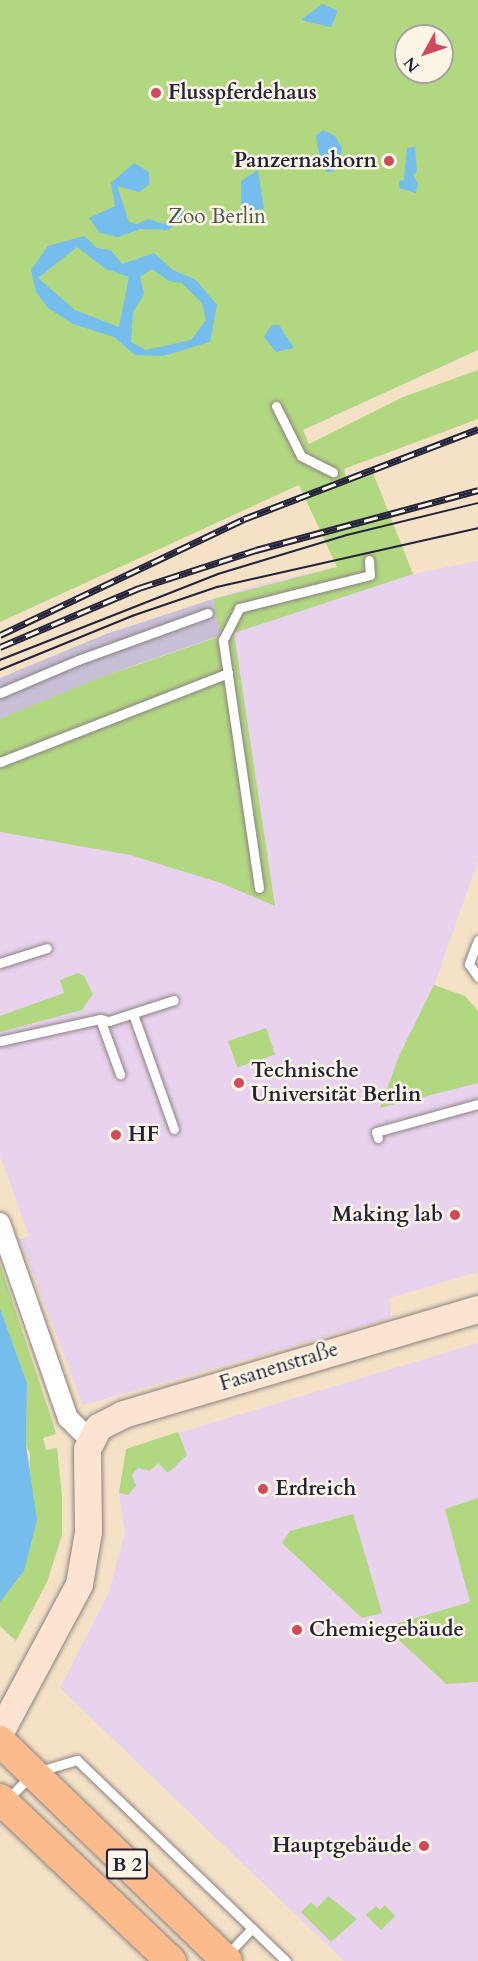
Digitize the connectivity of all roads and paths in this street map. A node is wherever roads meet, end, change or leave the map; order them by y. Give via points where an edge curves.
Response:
1 (276, 406) dead end
2 (333, 472) dead end
3 (369, 560) dead end
4 (208, 613) dead end
5 (228, 673) junction
6 (0, 693) edge
7 (0, 762) edge
8 (259, 888) dead end
9 (478, 940) edge
10 (47, 948) dead end
11 (0, 963) edge
12 (478, 977) edge
13 (174, 1000) dead end
14 (133, 1014) junction
15 (100, 1019) junction
16 (0, 1041) edge
17 (120, 1074) dead end
18 (478, 1104) edge
19 (174, 1129) dead end
20 (378, 1138) dead end
21 (0, 1223) edge
22 (478, 1309) edge
23 (89, 1439) junction
24 (0, 1732) edge
25 (0, 1741) edge
26 (33, 1773) junction
27 (2, 1801) edge
28 (252, 1928) junction
29 (226, 1960) edge
30 (171, 1961) edge
31 (286, 1961) edge

1 - 2 lane via 301,456
3 - 5 lane via 370,575 240,608 224,640
4 - 6 lane
5 - 7 lane
5 - 8 lane
9 - 12 lane via 470,964
10 - 11 lane
13 - 14 lane
14 - 15 lane via 109,1022
14 - 19 lane
15 - 16 lane
15 - 17 lane
18 - 20 lane via 376,1132
21 - 23 street via 68,1418
22 - 23 street, Fasanenstraße via 115,1416 98,1427
23 - 24 street via 88,1532 79,1584
25 - 26 main road, B 2
26 - 27 lane
26 - 28 lane via 77,1760
26 - 29 main road, B 2
27 - 30 main road, B 2
28 - 29 lane
28 - 31 lane

